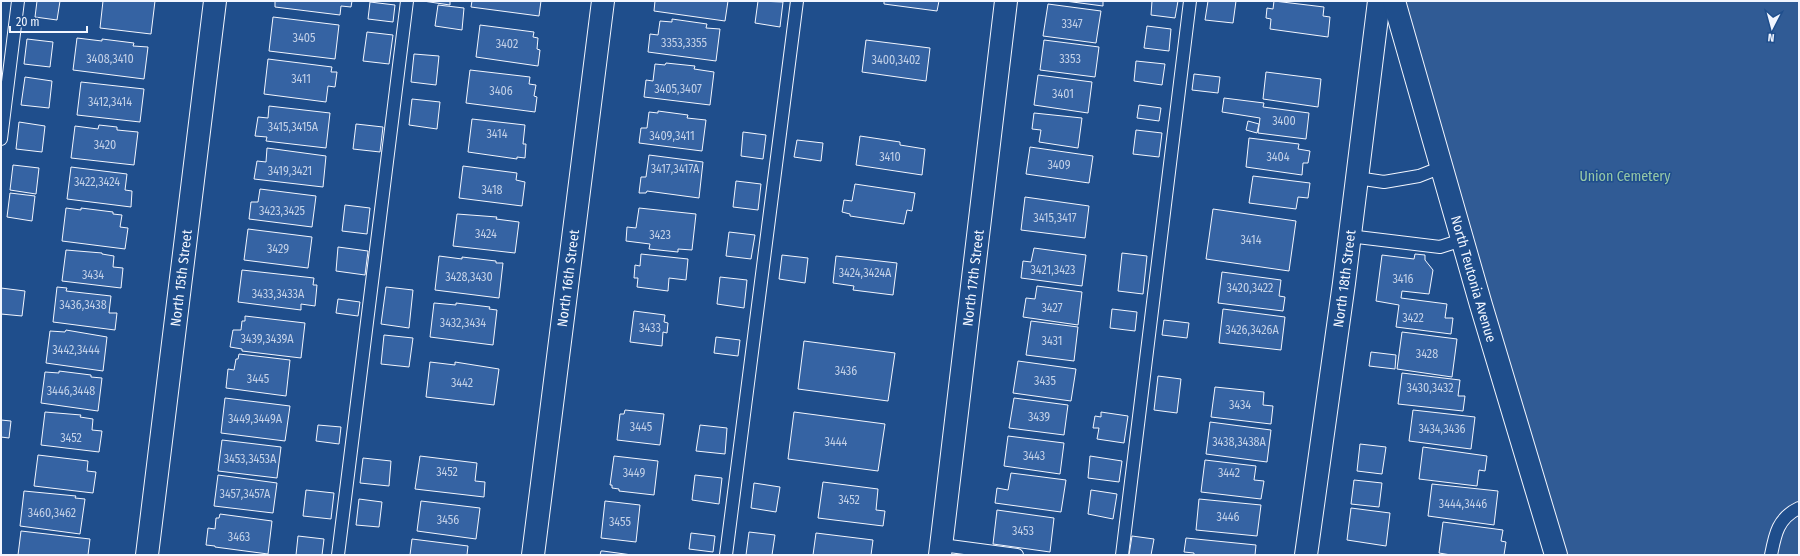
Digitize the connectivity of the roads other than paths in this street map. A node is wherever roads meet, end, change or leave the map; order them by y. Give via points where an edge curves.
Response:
1 (18, 1) edge
2 (215, 1) edge
3 (407, 1) edge
4 (603, 1) edge
5 (797, 1) edge
6 (1006, 1) edge
7 (1190, 1) edge
8 (1379, 1) edge
9 (1394, 1) edge
10 (1, 139) edge
11 (1442, 167) junction
12 (1358, 168) junction
13 (1350, 236) junction
14 (1462, 240) junction
15 (1799, 508) edge
16 (941, 550) edge
17 (147, 555) edge
18 (338, 555) edge
19 (533, 555) edge
20 (726, 555) edge
21 (1017, 555) edge
22 (1122, 555) edge
23 (1306, 555) edge
24 (1556, 555) edge
25 (1771, 555) edge

1 - 10 lane
2 - 17 street, North 15th Street
3 - 18 lane
4 - 19 street, North 16th Street
5 - 20 lane
6 - 16 street, North 17th Street
7 - 22 lane
8 - 12 street, North 18th Street
9 - 11 street, North Teutonia Avenue
11 - 12 lane via 1419,176 1384,182
11 - 14 street, North Teutonia Avenue
12 - 13 street, North 18th Street
13 - 14 lane via 1440,247
13 - 23 street, North 18th Street
14 - 24 street, North Teutonia Avenue
15 - 25 lane via 1791,511 1777,528
16 - 21 lane

